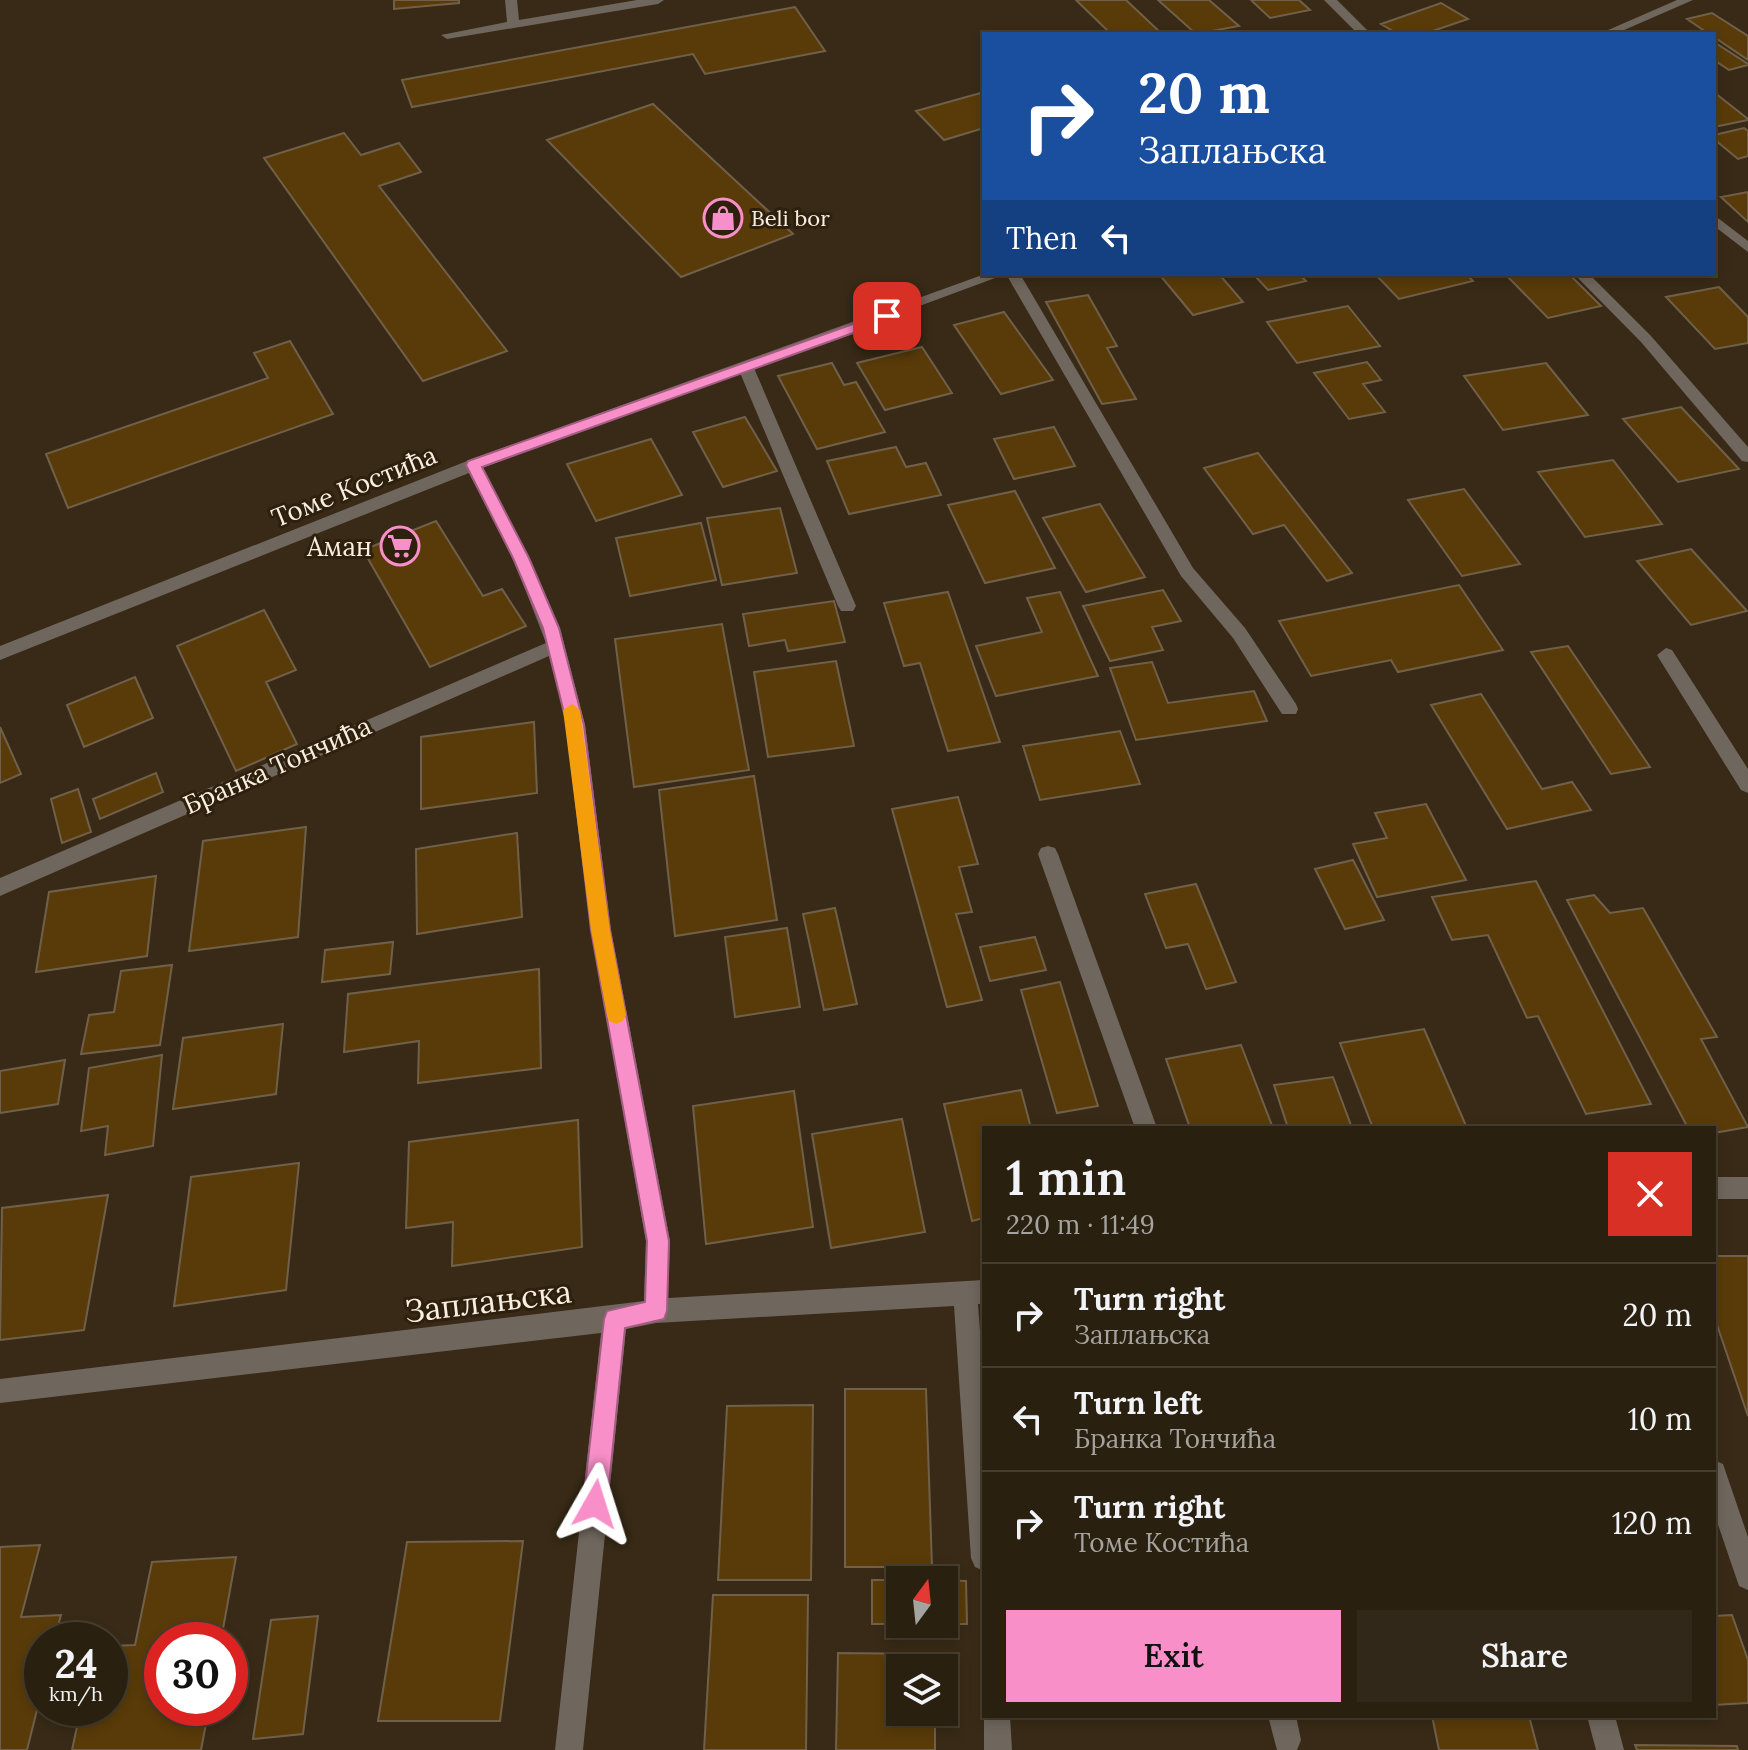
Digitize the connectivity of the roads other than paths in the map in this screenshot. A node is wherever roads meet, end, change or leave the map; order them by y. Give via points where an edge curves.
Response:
1 (511, 0) edge
2 (658, 0) edge
3 (1330, 0) edge
4 (1687, 0) edge
5 (513, 25) junction
6 (1363, 32) edge
7 (1610, 32) edge
8 (447, 35) dead end
9 (1716, 221) edge
10 (1748, 248) edge
11 (994, 276) edge
12 (1014, 276) edge
13 (1583, 276) edge
14 (746, 368) junction
15 (1748, 457) edge
16 (473, 465) junction
17 (847, 606) dead end
18 (556, 646) junction
19 (0, 653) edge
20 (1666, 655) dead end
21 (1289, 709) dead end
22 (1748, 785) edge
23 (1048, 854) dead end
24 (0, 887) edge
25 (1145, 1126) edge
26 (1716, 1188) edge
27 (1748, 1188) edge
28 (974, 1294) edge
29 (656, 1311) junction
30 (615, 1319) junction
31 (0, 1391) edge
32 (1716, 1479) edge
33 (982, 1505) edge
34 (1748, 1577) edge
35 (996, 1718) edge
36 (1602, 1718) edge
37 (569, 1750) edge
38 (998, 1750) edge
39 (1610, 1750) edge

1 - 5 street
2 - 5 street
3 - 6 street
4 - 7 street
5 - 8 street
9 - 10 street
11 - 14 street, Томе Костића
12 - 21 street via 1187,572 1239,633
13 - 15 street via 1646,339
14 - 16 street, Томе Костића
14 - 17 street
16 - 18 street via 521,558
16 - 19 street, Томе Костића
18 - 24 street, Бранка Тончића
18 - 29 street via 576,725 601,930 658,1241
20 - 22 street
23 - 25 street
26 - 27 street
28 - 29 street, Заплањска
28 - 33 street
29 - 30 street, Заплањска
30 - 31 street, Заплањска
30 - 37 street
32 - 34 street
35 - 38 street
36 - 39 street

